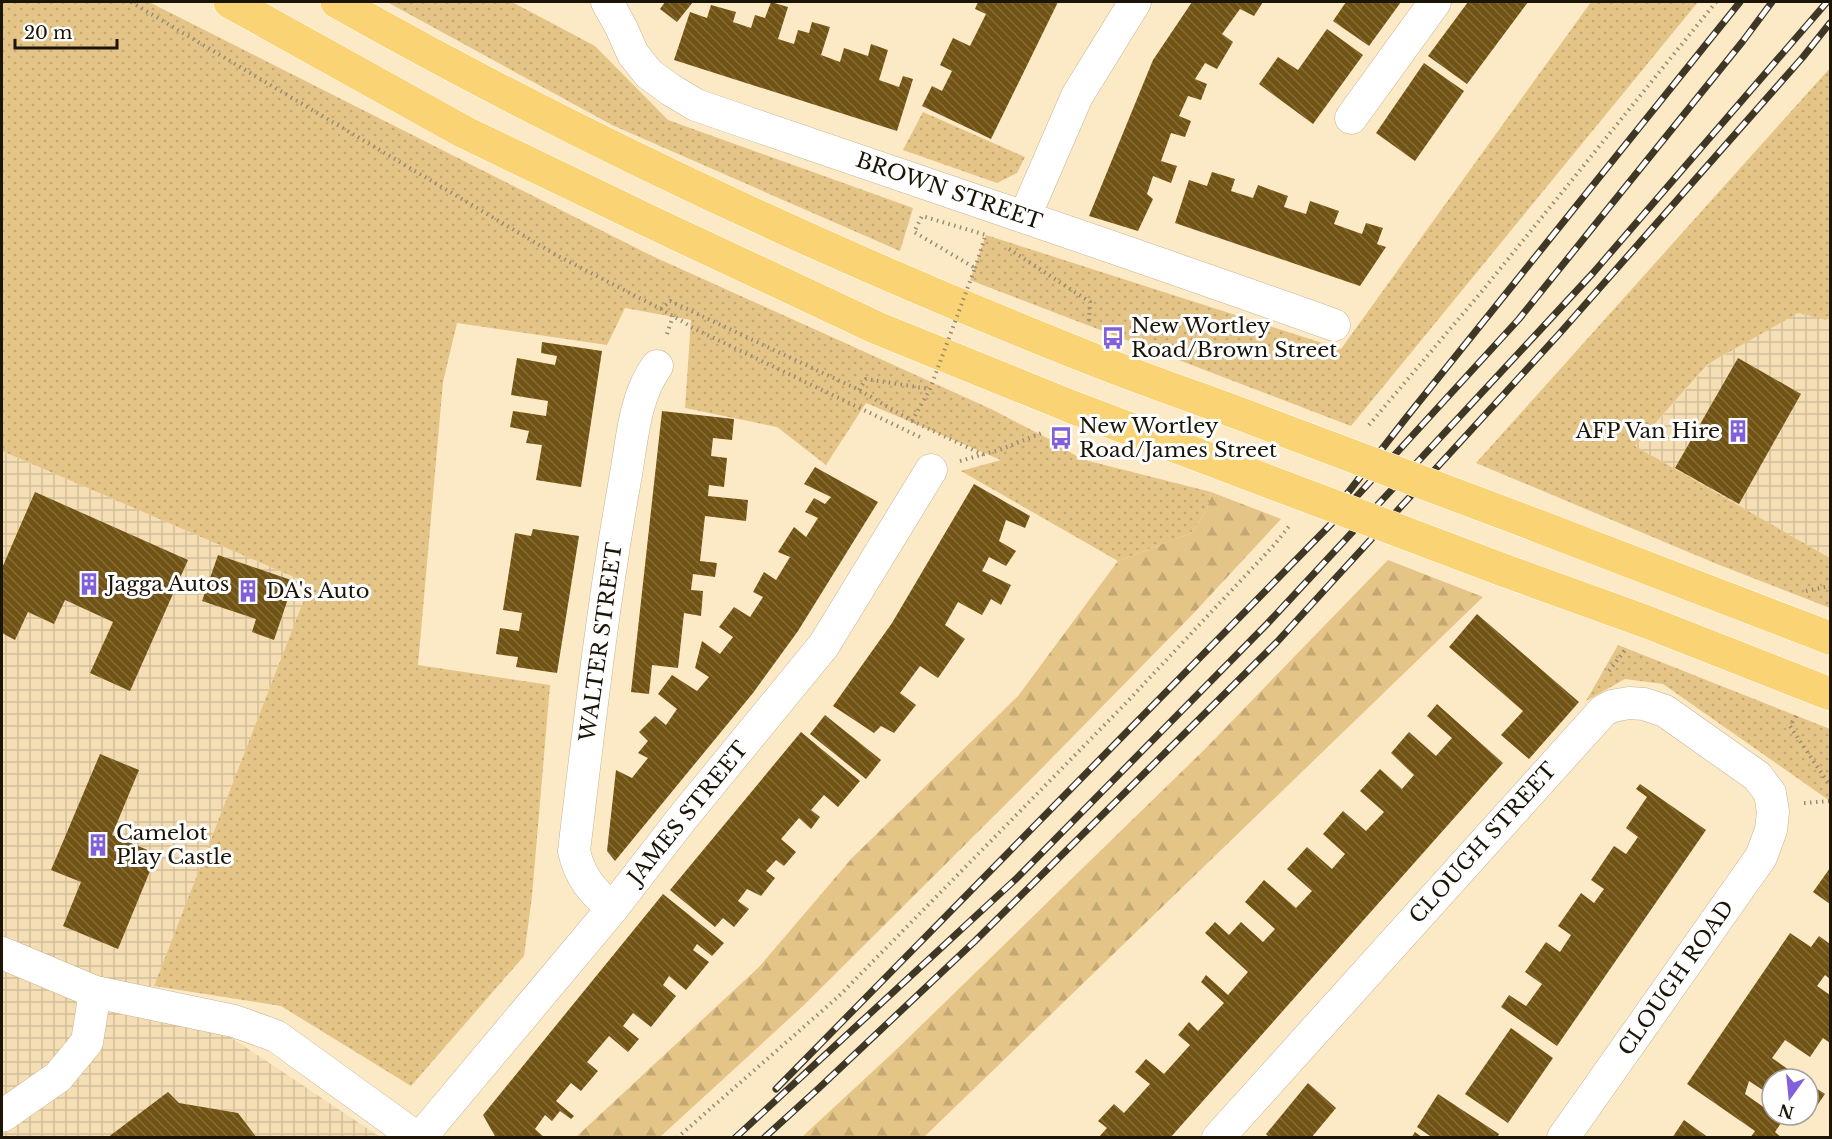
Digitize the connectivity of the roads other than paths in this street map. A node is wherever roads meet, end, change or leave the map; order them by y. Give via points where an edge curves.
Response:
1 (230, 2) edge
2 (337, 2) edge
3 (607, 2) edge
4 (1136, 2) edge
5 (1435, 2) edge
6 (1351, 118) dead end
7 (1025, 216) junction
8 (1334, 324) dead end
9 (657, 366) dead end
10 (943, 463) road end
11 (1830, 638) edge
12 (1830, 694) edge
13 (1603, 711) joint
14 (612, 909) junction
15 (2, 953) edge
16 (94, 992) junction
17 (2, 1116) edge
18 (418, 1137) edge
19 (1218, 1137) edge
20 (1563, 1137) edge

1 - 12 main road, bridge via 464,132 877,328 1225,465
2 - 11 main road, bridge via 612,147 935,295 1089,358
3 - 7 street, BROWN STREET via 633,54 644,67 696,105
4 - 7 street via 1077,96
5 - 6 street
7 - 8 street, BROWN STREET
9 - 14 street, WALTER STREET via 639,402 618,516 574,851 590,889
10 - 14 street, JAMES STREET via 824,645
13 - 19 street, CLOUGH STREET
13 - 20 street, CLOUGH ROAD via 1629,703 1665,711 1757,776 1770,794 1773,812 1761,857
14 - 18 street, JAMES STREET
15 - 16 street
16 - 17 street via 87,1042 58,1077
16 - 18 street via 234,1021 276,1036

